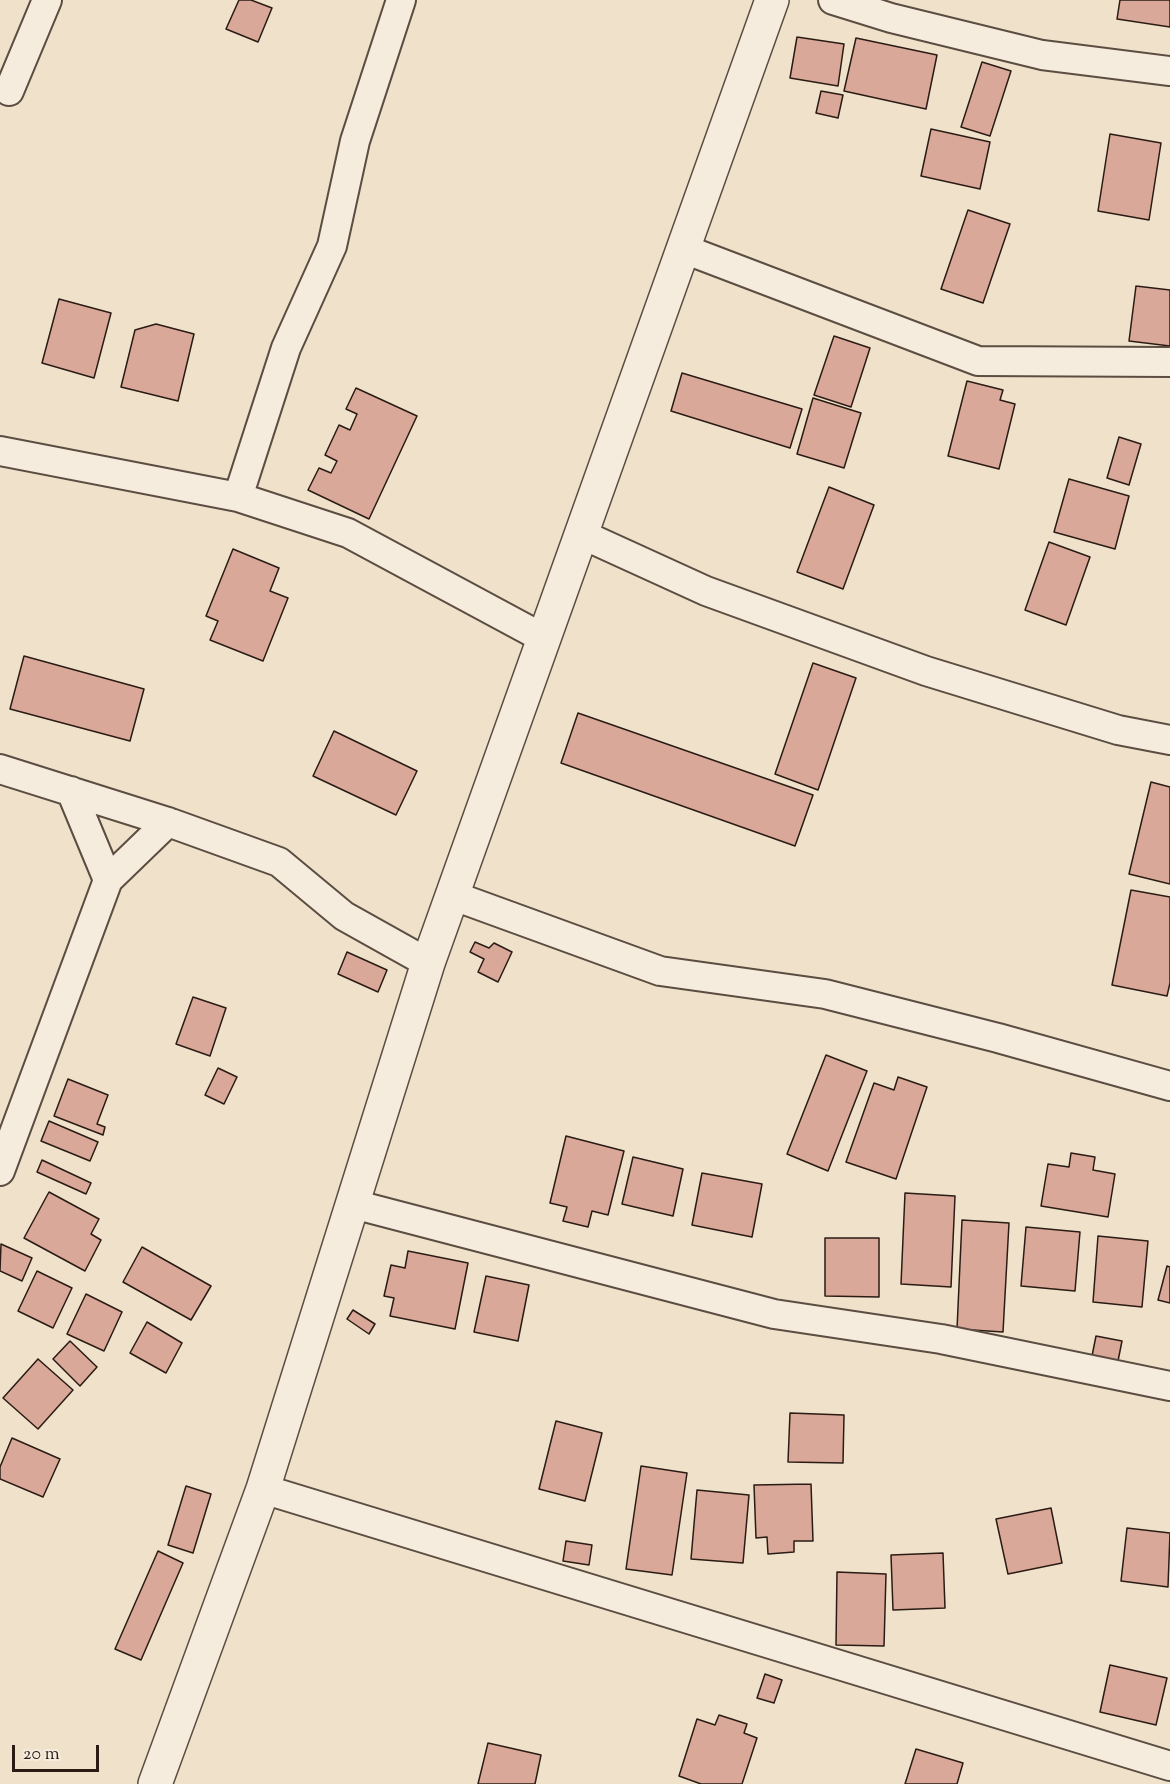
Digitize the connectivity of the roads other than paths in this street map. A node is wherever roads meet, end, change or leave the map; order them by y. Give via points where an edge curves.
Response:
1 (47, 0) edge
2 (401, 0) edge
3 (772, 0) edge
4 (833, 0) edge
5 (1170, 71) edge
6 (3, 98) edge
7 (684, 249) junction
8 (1170, 362) edge
9 (0, 451) edge
10 (238, 496) junction
11 (581, 534) junction
12 (544, 639) junction
13 (1170, 740) edge
14 (0, 769) edge
15 (71, 791) junction
16 (168, 822) junction
17 (108, 880) junction
18 (454, 896) junction
19 (428, 963) junction
20 (1170, 1086) edge
21 (0, 1171) edge
22 (353, 1204) junction
23 (1170, 1386) edge
24 (263, 1489) junction
25 (1170, 1766) edge
26 (156, 1784) edge

1 - 6 street
2 - 10 street via 355,141 332,246 286,348
3 - 7 street
4 - 5 street via 1042,55
7 - 8 street via 978,361
7 - 11 street
9 - 10 street
10 - 12 street via 348,533
11 - 12 street
11 - 13 street via 706,591 927,671 1118,730
12 - 18 street
14 - 15 street
15 - 16 street
15 - 17 street
16 - 17 street
16 - 19 street via 279,862 344,916
17 - 21 street
18 - 19 street
18 - 20 street via 660,971 825,994
19 - 22 street
22 - 23 street via 774,1314 941,1339
22 - 24 street
24 - 25 street
24 - 26 street

